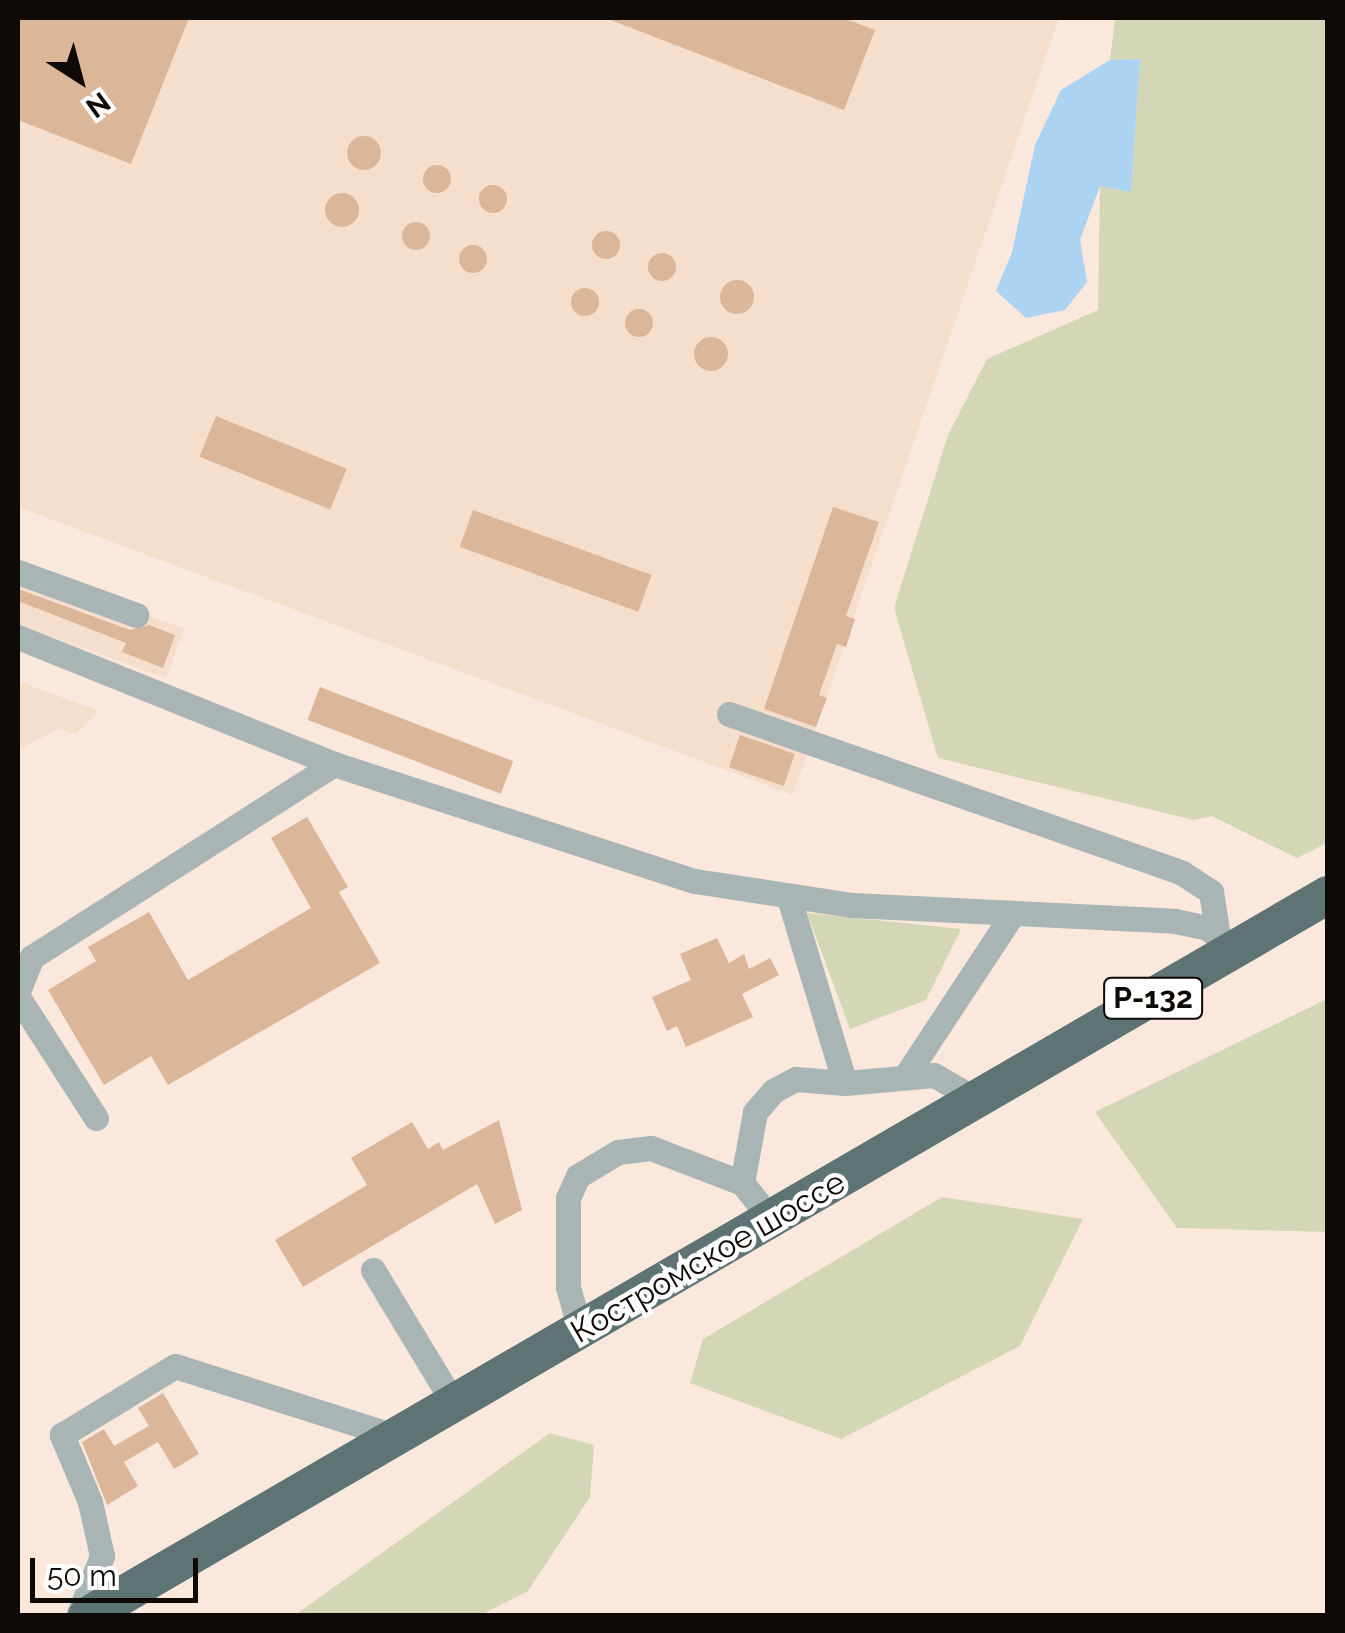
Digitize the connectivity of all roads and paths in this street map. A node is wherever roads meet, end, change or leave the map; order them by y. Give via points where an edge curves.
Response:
1 (18, 572) edge
2 (136, 615) dead end
3 (18, 638) edge
4 (730, 714) dead end
5 (334, 764) junction
6 (1328, 895) edge
7 (789, 898) junction
8 (1011, 916) junction
9 (1227, 942) junction
10 (18, 994) edge
11 (907, 1074) junction
12 (845, 1083) junction
13 (979, 1101) junction
14 (96, 1118) dead end
15 (742, 1183) junction
16 (772, 1220) junction
17 (373, 1270) dead end
18 (580, 1330) junction
19 (453, 1402) junction
20 (394, 1436) junction
21 (78, 1616) edge
22 (87, 1616) edge

1 - 2 street
3 - 5 street
4 - 9 street via 1182,873 1210,892
5 - 7 street via 644,867
5 - 10 street via 32,957
6 - 9 highway, Костромское шоссе / Р-132
7 - 8 street
7 - 12 street
8 - 9 street via 1175,922
8 - 11 street
9 - 13 highway, Костромское шоссе / Р-132
10 - 14 street
11 - 12 street
11 - 13 street via 956,1083
12 - 15 street via 796,1079 773,1091 756,1112
13 - 16 highway, Костромское шоссе / Р-132
15 - 16 street
15 - 18 street via 651,1148 618,1152 578,1176 567,1220 568,1288
16 - 18 highway, Костромское шоссе / Р-132
17 - 19 street
18 - 19 highway, Костромское шоссе / Р-132
19 - 20 highway, Костромское шоссе / Р-132
20 - 21 street via 175,1366 62,1435 90,1502 102,1556
20 - 22 highway, Костромское шоссе / Р-132

